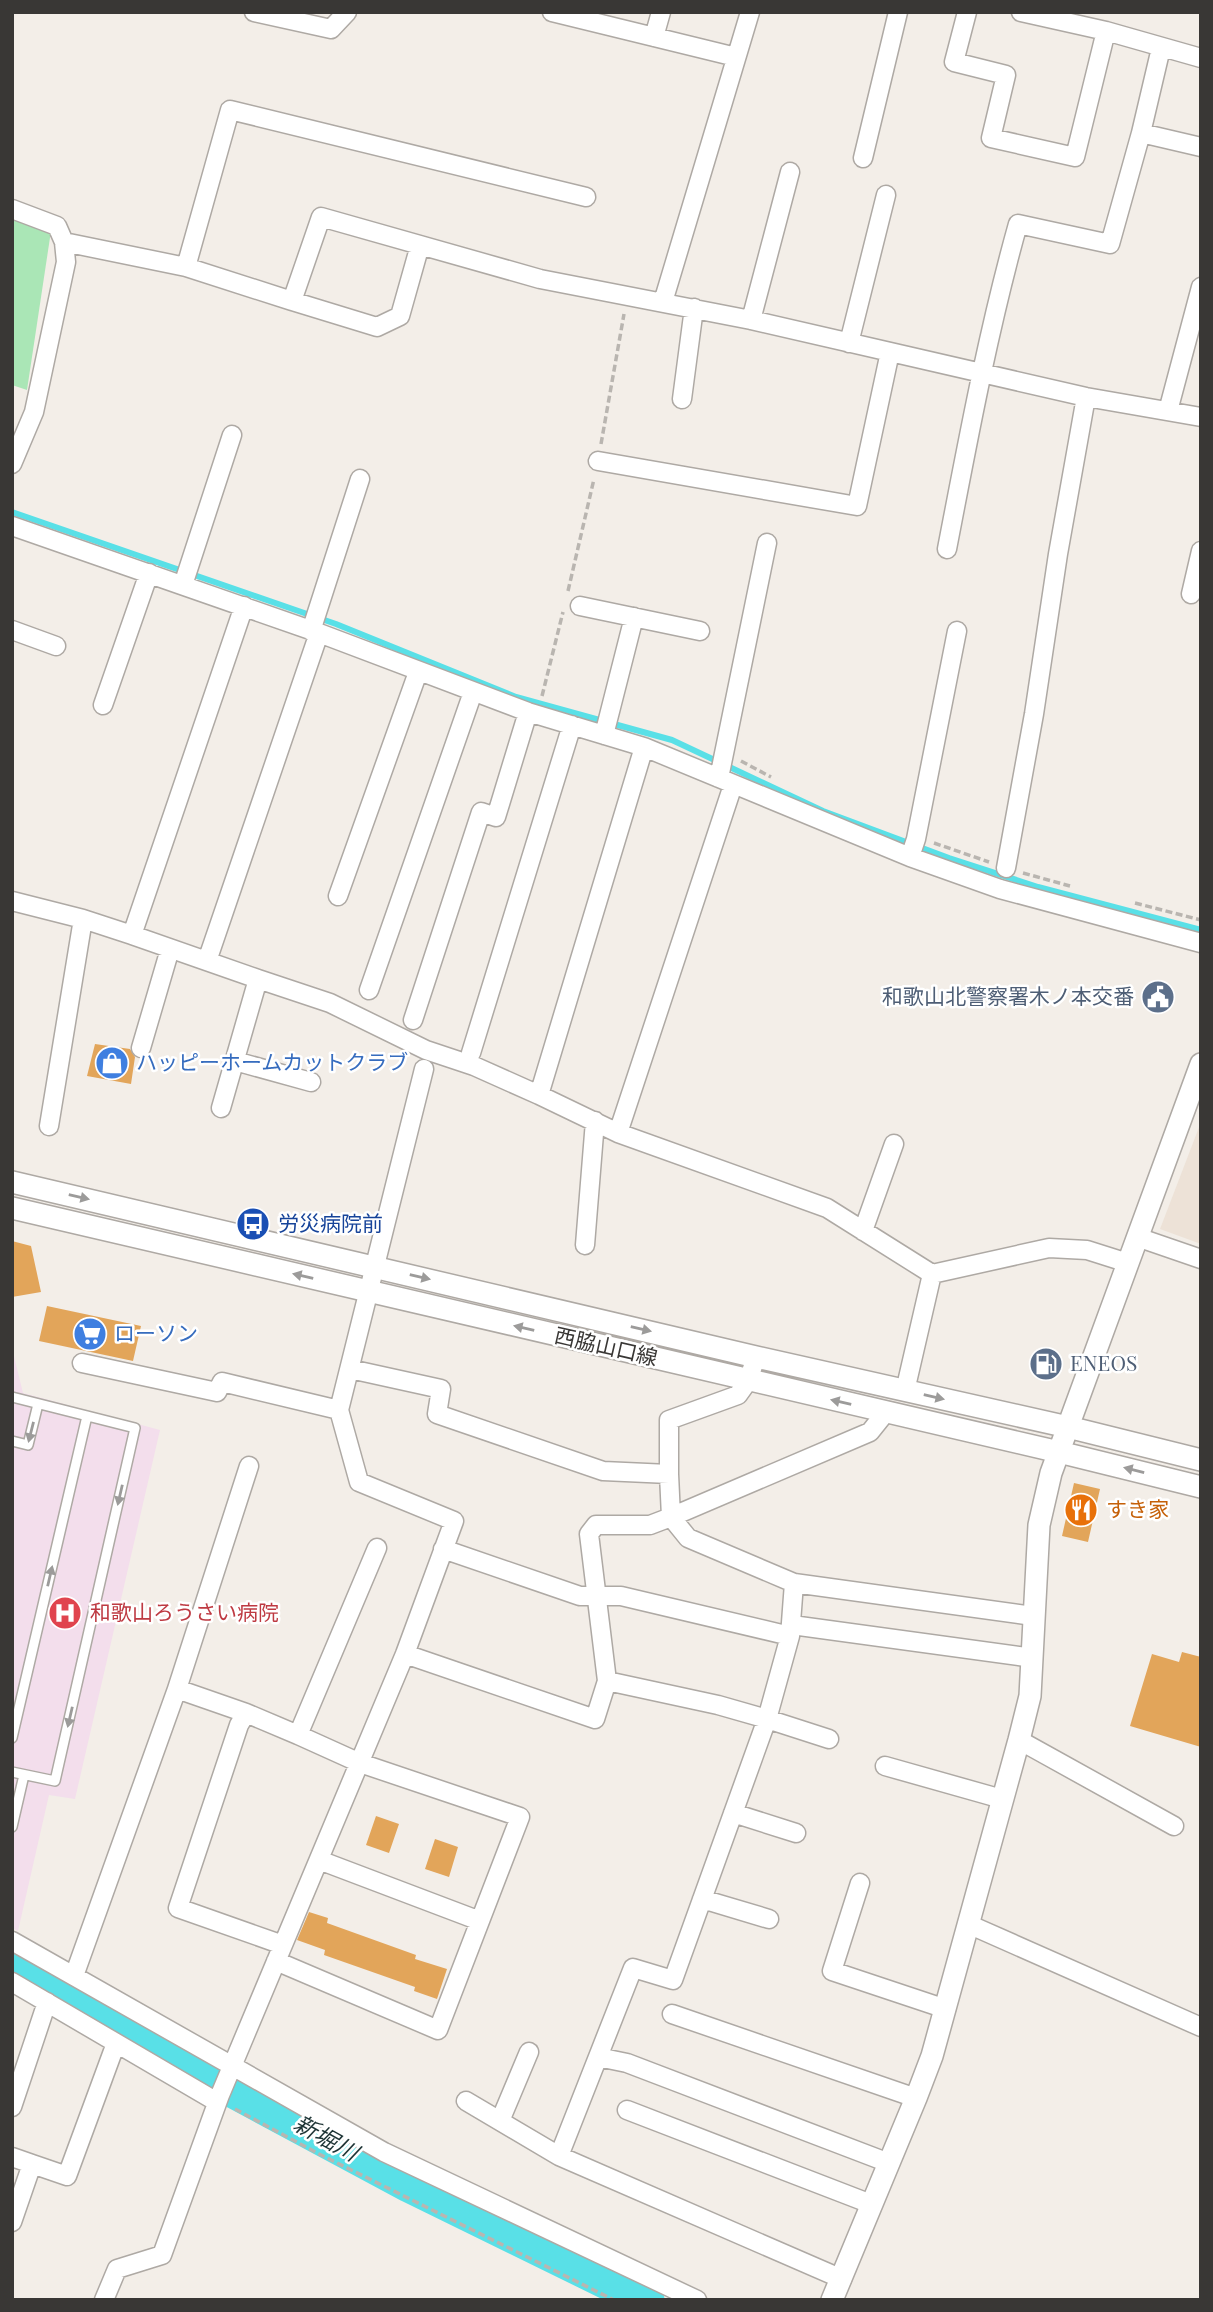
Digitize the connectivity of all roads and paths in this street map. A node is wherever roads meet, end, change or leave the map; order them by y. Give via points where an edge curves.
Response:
1 (254, 12) edge
2 (346, 12) edge
3 (552, 12) edge
4 (661, 12) edge
5 (750, 12) edge
6 (898, 12) edge
7 (967, 12) edge
8 (1021, 12) edge
9 (587, 16) edge
10 (1106, 31) junction
11 (654, 37) junction
12 (1161, 48) junction
13 (736, 57) junction
14 (1201, 58) edge
15 (1141, 133) junction
16 (1201, 147) edge
17 (863, 158) dead end
18 (790, 172) dead end
19 (886, 195) dead end
20 (586, 197) dead end
21 (12, 209) edge
22 (64, 242) junction
23 (420, 244) junction
24 (186, 267) junction
25 (1201, 287) edge
26 (627, 295) junction
27 (292, 301) junction
28 (663, 302) junction
29 (694, 308) junction
30 (751, 320) junction
31 (849, 343) junction
32 (890, 352) junction
33 (981, 372) junction
34 (1086, 397) junction
35 (681, 400) dead end
36 (1168, 411) junction
37 (1201, 416) edge
38 (232, 435) dead end
39 (14, 452) edge
40 (598, 461) junction
41 (360, 479) dead end
42 (12, 526) edge
43 (767, 543) dead end
44 (947, 549) dead end
45 (1201, 551) edge
46 (149, 573) junction
47 (187, 573) junction
48 (1191, 594) dead end
49 (570, 604) junction
50 (244, 606) junction
51 (634, 617) junction
52 (316, 623) junction
53 (12, 630) edge
54 (700, 631) dead end
55 (957, 631) dead end
56 (56, 646) dead end
57 (418, 672) junction
58 (544, 691) dead end
59 (473, 692) junction
60 (103, 705) dead end
61 (528, 712) junction
62 (572, 725) junction
63 (604, 735) junction
64 (644, 747) junction
65 (724, 768) junction
66 (780, 781) dead end
67 (913, 846) junction
68 (1006, 868) junction
69 (1072, 886) dead end
70 (338, 896) dead end
71 (12, 901) edge
72 (1125, 901) dead end
73 (83, 919) junction
74 (1201, 920) edge
75 (132, 935) junction
76 (1201, 943) edge
77 (170, 949) junction
78 (207, 961) junction
79 (258, 979) junction
80 (369, 990) dead end
81 (413, 1020) dead end
82 (141, 1048) dead end
83 (471, 1053) dead end
84 (235, 1061) junction
85 (1201, 1064) edge
86 (424, 1069) dead end
87 (310, 1082) dead end
88 (539, 1094) junction
89 (221, 1108) dead end
90 (595, 1121) junction
91 (49, 1126) dead end
92 (618, 1133) junction
93 (894, 1144) dead end
94 (12, 1182) edge
95 (12, 1208) edge
96 (863, 1231) junction
97 (1137, 1237) junction
98 (585, 1245) dead end
99 (1201, 1259) edge
100 (1128, 1263) junction
101 (375, 1266) junction
102 (932, 1274) junction
103 (369, 1291) junction
104 (756, 1357) junction
105 (82, 1363) dead end
106 (350, 1369) junction
107 (748, 1381) junction
108 (905, 1391) junction
109 (12, 1397) edge
110 (38, 1404) junction
111 (339, 1410) junction
112 (886, 1412) junction
113 (87, 1416) junction
114 (1068, 1427) junction
115 (12, 1441) edge
116 (1059, 1452) junction
117 (1201, 1460) edge
118 (250, 1466) dead end
119 (669, 1474) junction
120 (1201, 1487) edge
121 (671, 1517) junction
122 (377, 1548) dead end
123 (443, 1549) junction
124 (794, 1583) junction
125 (597, 1596) junction
126 (1033, 1616) junction
127 (791, 1631) junction
128 (405, 1654) junction
129 (1033, 1658) junction
130 (607, 1681) junction
131 (177, 1689) junction
132 (246, 1713) junction
133 (767, 1719) junction
134 (298, 1735) junction
135 (12, 1738) edge
136 (829, 1739) dead end
137 (1018, 1740) junction
138 (360, 1763) junction
139 (885, 1766) dead end
140 (12, 1772) edge
141 (24, 1775) junction
142 (1002, 1799) junction
143 (733, 1813) junction
144 (1174, 1826) dead end
145 (12, 1827) edge
146 (796, 1833) dead end
147 (318, 1860) junction
148 (860, 1884) dead end
149 (702, 1899) junction
150 (769, 1919) dead end
151 (480, 1921) junction
152 (968, 1924) junction
153 (12, 1941) edge
154 (279, 1953) junction
155 (74, 1976) junction
156 (12, 1982) edge
157 (47, 2002) junction
158 (946, 2009) junction
159 (672, 2014) dead end
160 (1201, 2026) edge
161 (116, 2043) junction
162 (529, 2052) dead end
163 (598, 2057) junction
164 (230, 2070) junction
165 (916, 2098) junction
166 (218, 2099) junction
167 (466, 2101) dead end
168 (12, 2108) edge
169 (626, 2109) dead end
170 (500, 2121) junction
171 (559, 2156) junction
172 (12, 2157) edge
173 (889, 2163) junction
174 (32, 2164) junction
175 (872, 2204) junction
176 (12, 2222) edge
177 (842, 2279) junction
178 (104, 2300) edge
179 (614, 2300) edge
180 (697, 2300) edge
181 (832, 2300) edge

1 - 2 street via 331,29
3 - 9 street
4 - 11 street
5 - 13 street
6 - 17 street
7 - 10 street via 954,62 1006,75 991,138 1075,157
8 - 10 street
9 - 11 street
10 - 12 street
11 - 13 street
12 - 14 street
12 - 15 street
13 - 28 street
15 - 16 street
15 - 33 street via 1110,244 1018,224
18 - 30 street
19 - 31 street
20 - 24 street via 230,110
21 - 22 street via 57,226
22 - 24 street
22 - 39 street via 66,261 34,412
23 - 26 street via 540,279
23 - 27 street via 400,316 377,327
23 - 27 street via 321,218
24 - 27 street
25 - 36 street
26 - 28 street
26 - 40 path
28 - 29 street
29 - 30 street
29 - 35 street
30 - 31 street
31 - 32 street
32 - 33 street
32 - 40 street via 857,506
33 - 34 street
33 - 44 street
34 - 36 street
34 - 68 street
36 - 37 street
38 - 47 street
40 - 49 path
41 - 52 street
42 - 46 street
43 - 65 street
45 - 48 street
46 - 47 street
46 - 60 street
47 - 50 street
49 - 51 street
49 - 58 path
50 - 52 street
50 - 75 street
51 - 54 street
51 - 63 street
52 - 57 street
52 - 78 street
53 - 56 street
55 - 67 street
57 - 59 street
57 - 70 street
59 - 61 street
59 - 80 street
61 - 62 street
61 - 81 street via 496,817 481,812
62 - 63 street
62 - 83 street
63 - 64 street
64 - 65 street
64 - 88 street
65 - 66 path
65 - 67 street
65 - 92 street
67 - 68 path
67 - 76 street via 1000,889
68 - 69 path
71 - 73 street
72 - 74 path
73 - 75 street
73 - 91 street
75 - 77 street
77 - 78 street
77 - 82 street
78 - 79 street
79 - 84 street
79 - 88 street via 330,1003 426,1050
84 - 87 street
84 - 89 street
85 - 97 street
86 - 101 street
88 - 90 street
90 - 92 street
90 - 98 street
92 - 96 street via 827,1208
93 - 96 street
94 -> 101 street, 西脇山口線
103 -> 95 street, 西脇山口線
96 - 102 street
97 - 99 street
97 - 100 street
100 - 102 street via 1087,1250 1048,1248
100 - 114 street
101 - 103 street
101 -> 104 street, 西脇山口線
102 - 108 street
103 - 106 street
107 -> 103 street, 西脇山口線
104 - 107 street
104 - 108 street, 西脇山口線
105 - 111 street via 217,1392 222,1382
106 - 111 street
106 - 119 street via 441,1389 438,1415 603,1471
112 -> 107 street, 西脇山口線
107 - 119 street via 738,1395 669,1420
108 -> 114 street, 西脇山口線
109 - 110 lane
110 - 113 lane
110 -> 115 lane via 28,1445
111 - 123 street via 359,1482 454,1521
112 - 116 street, 西脇山口線
112 - 121 street via 870,1432
135 -> 113 lane
113 -> 141 lane via 135,1428 55,1781
114 - 116 street
114 - 117 street, 西脇山口線
120 -> 116 street, 西脇山口線
116 - 126 street via 1039,1525
118 - 131 street
119 - 121 street
121 - 124 street via 688,1538
121 - 125 street via 650,1525 596,1525 589,1534
122 - 134 street
123 - 125 street via 580,1596
123 - 128 street
124 - 126 street
124 - 127 street
125 - 127 street via 621,1596
125 - 130 street
126 - 129 street
127 - 129 street
127 - 133 street
128 - 130 street via 595,1719
128 - 138 street
129 - 137 street via 1030,1696
130 - 133 street
131 - 132 street
131 - 155 street
132 - 134 street
132 - 154 street via 178,1908
133 - 136 street
133 - 143 street
134 - 138 street
137 - 142 street
137 - 144 street
138 - 147 street
138 - 151 street via 520,1817
139 - 142 street
140 - 141 lane
141 - 145 lane
142 - 152 street
143 - 146 street
143 - 149 street
147 - 151 street
147 - 154 street
148 - 158 street via 832,1971
149 - 150 street
149 - 163 street via 673,1980 634,1968
151 - 154 street via 438,2030
152 - 158 street
152 - 160 street
153 - 155 street
154 - 164 street
155 - 164 street
156 - 157 street
157 - 161 street
157 - 168 street
158 - 165 street
159 - 165 street
161 - 166 street
161 - 174 street via 67,2176
162 - 170 street
163 - 171 street
163 - 173 street via 627,2063
164 - 166 street
164 - 180 street via 384,2152
165 - 173 street
166 - 178 street via 162,2255 117,2269
166 - 179 path
167 - 170 street
169 - 175 street
170 - 171 street
171 - 177 street
172 - 174 street
173 - 175 street
174 - 176 street
175 - 177 street
177 - 181 street

